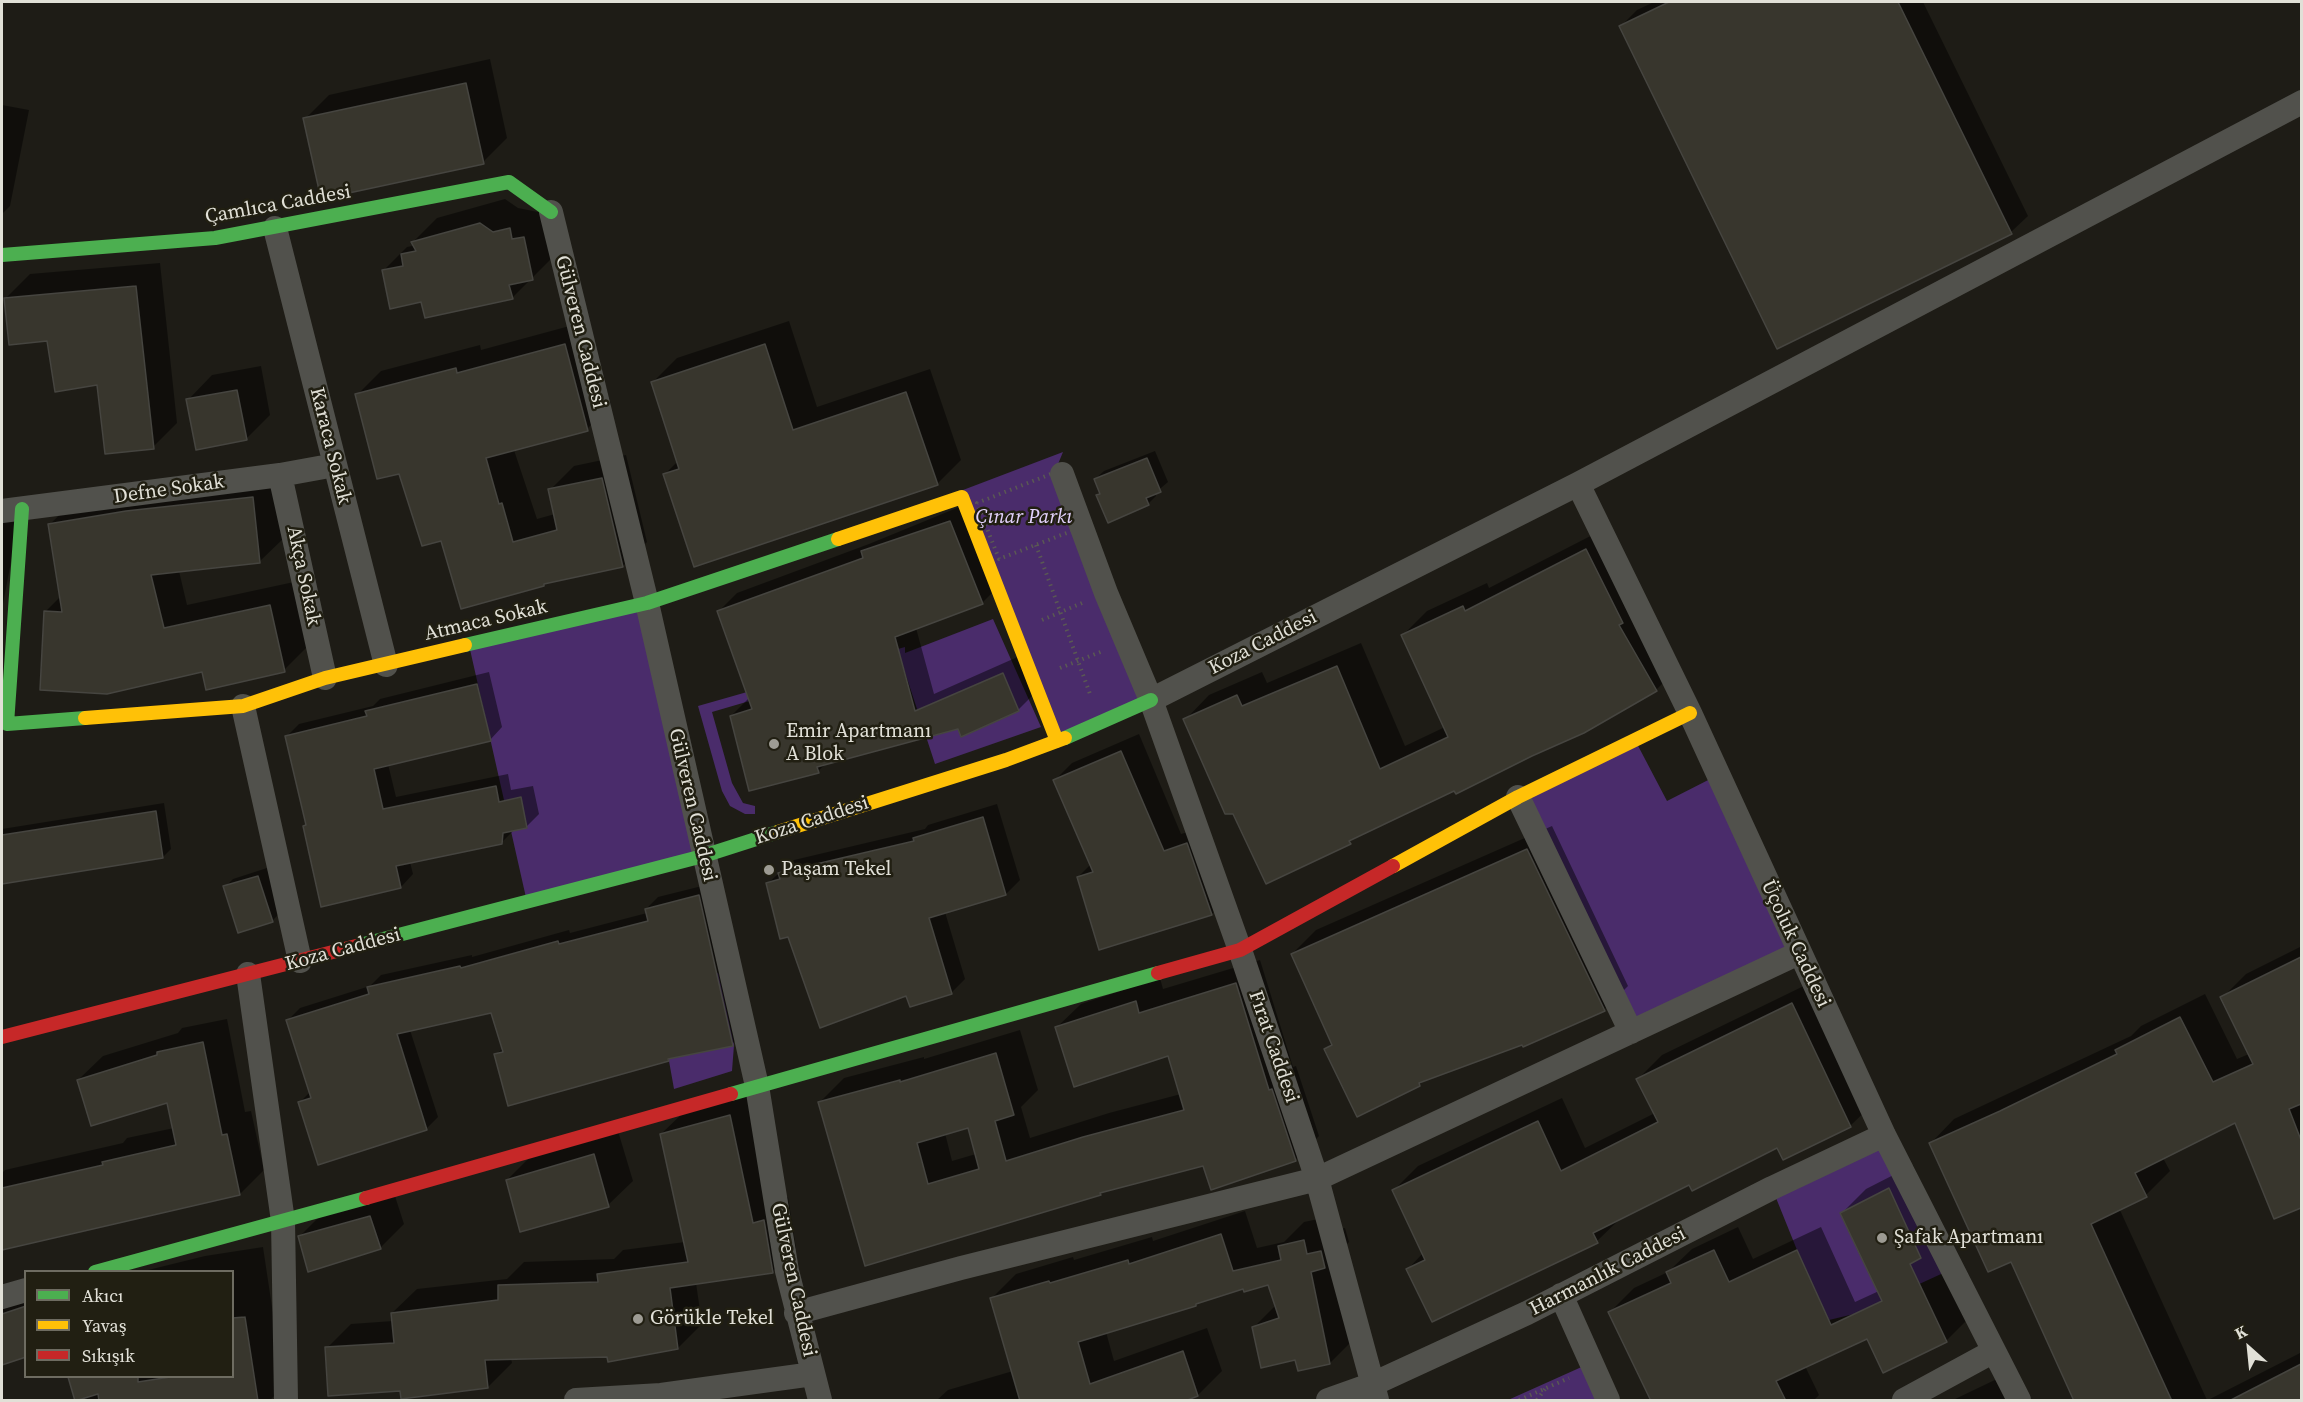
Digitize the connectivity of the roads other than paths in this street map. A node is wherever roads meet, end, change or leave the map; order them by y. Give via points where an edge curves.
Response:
1 (2301, 102) edge
2 (551, 212) joint
3 (275, 228) junction
4 (2, 255) edge
5 (335, 465) junction
6 (1062, 474) dead end
7 (280, 475) junction
8 (1578, 484) junction
9 (12, 510) edge
10 (647, 603) junction
11 (386, 665) junction
12 (325, 678) junction
13 (1151, 700) junction
14 (243, 706) junction
15 (1690, 713) junction
16 (1058, 741) junction
17 (1518, 797) junction
18 (703, 856) junction
19 (1240, 950) junction
20 (1799, 953) junction
21 (300, 961) junction
22 (248, 974) junction
23 (1631, 1032) junction
24 (2, 1037) edge
25 (757, 1086) junction
26 (1884, 1135) junction
27 (1317, 1179) junction
28 (283, 1221) junction
29 (102, 1270) edge
30 (24, 1291) edge
31 (1561, 1295) junction
32 (2, 1297) edge
33 (796, 1313) junction
34 (1994, 1351) junction
35 (813, 1374) junction
36 (1375, 1392) edge
37 (286, 1401) edge
38 (576, 1401) edge
39 (820, 1401) edge
40 (1328, 1401) edge
41 (1608, 1401) edge
42 (1904, 1401) edge
43 (2019, 1401) edge

1 - 8 street, Koza Caddesi
2 - 3 street, Çamlıca Caddesi via 509,182
2 - 10 street, Gülveren Caddesi
3 - 4 street, Çamlıca Caddesi via 215,238
3 - 5 street, Karaca Sokak
5 - 7 street, Defne Sokak
5 - 11 street, Karaca Sokak
6 - 13 street, Fırat Caddesi
7 - 9 street, Defne Sokak
7 - 12 street, Akça Sokak
8 - 13 street, Koza Caddesi
8 - 15 street, Üçoluk Caddesi
9 - 14 street, Atmaca Sokak via 8,724
10 - 11 street, Atmaca Sokak
10 - 16 street, Atmaca Sokak via 962,498
10 - 18 street, Gülveren Caddesi
11 - 12 street, Atmaca Sokak
12 - 14 street, Atmaca Sokak
13 - 16 street, Koza Caddesi
13 - 19 street, Fırat Caddesi
14 - 21 street
15 - 17 street
15 - 20 street, Üçoluk Caddesi
16 - 18 street, Koza Caddesi
17 - 19 street
17 - 23 street
18 - 21 street, Koza Caddesi
18 - 25 street, Gülveren Caddesi
19 - 25 street
19 - 27 street, Fırat Caddesi
20 - 23 street
20 - 26 street, Üçoluk Caddesi
21 - 22 street, Koza Caddesi
22 - 24 street, Koza Caddesi
22 - 28 street
23 - 27 street
25 - 28 street
25 - 33 street, Gülveren Caddesi
26 - 31 street, Harmanlık Caddesi
26 - 34 street, Üçoluk Caddesi
27 - 33 street
27 - 36 street, Fırat Caddesi
28 - 29 street
28 - 37 street
30 - 32 street
31 - 36 street, Harmanlık Caddesi
31 - 41 street
33 - 35 street, Gülveren Caddesi
34 - 42 street
34 - 43 street, Üçoluk Caddesi
35 - 38 street via 661,1395
35 - 39 street, Gülveren Caddesi
36 - 40 street, Harmanlık Caddesi

